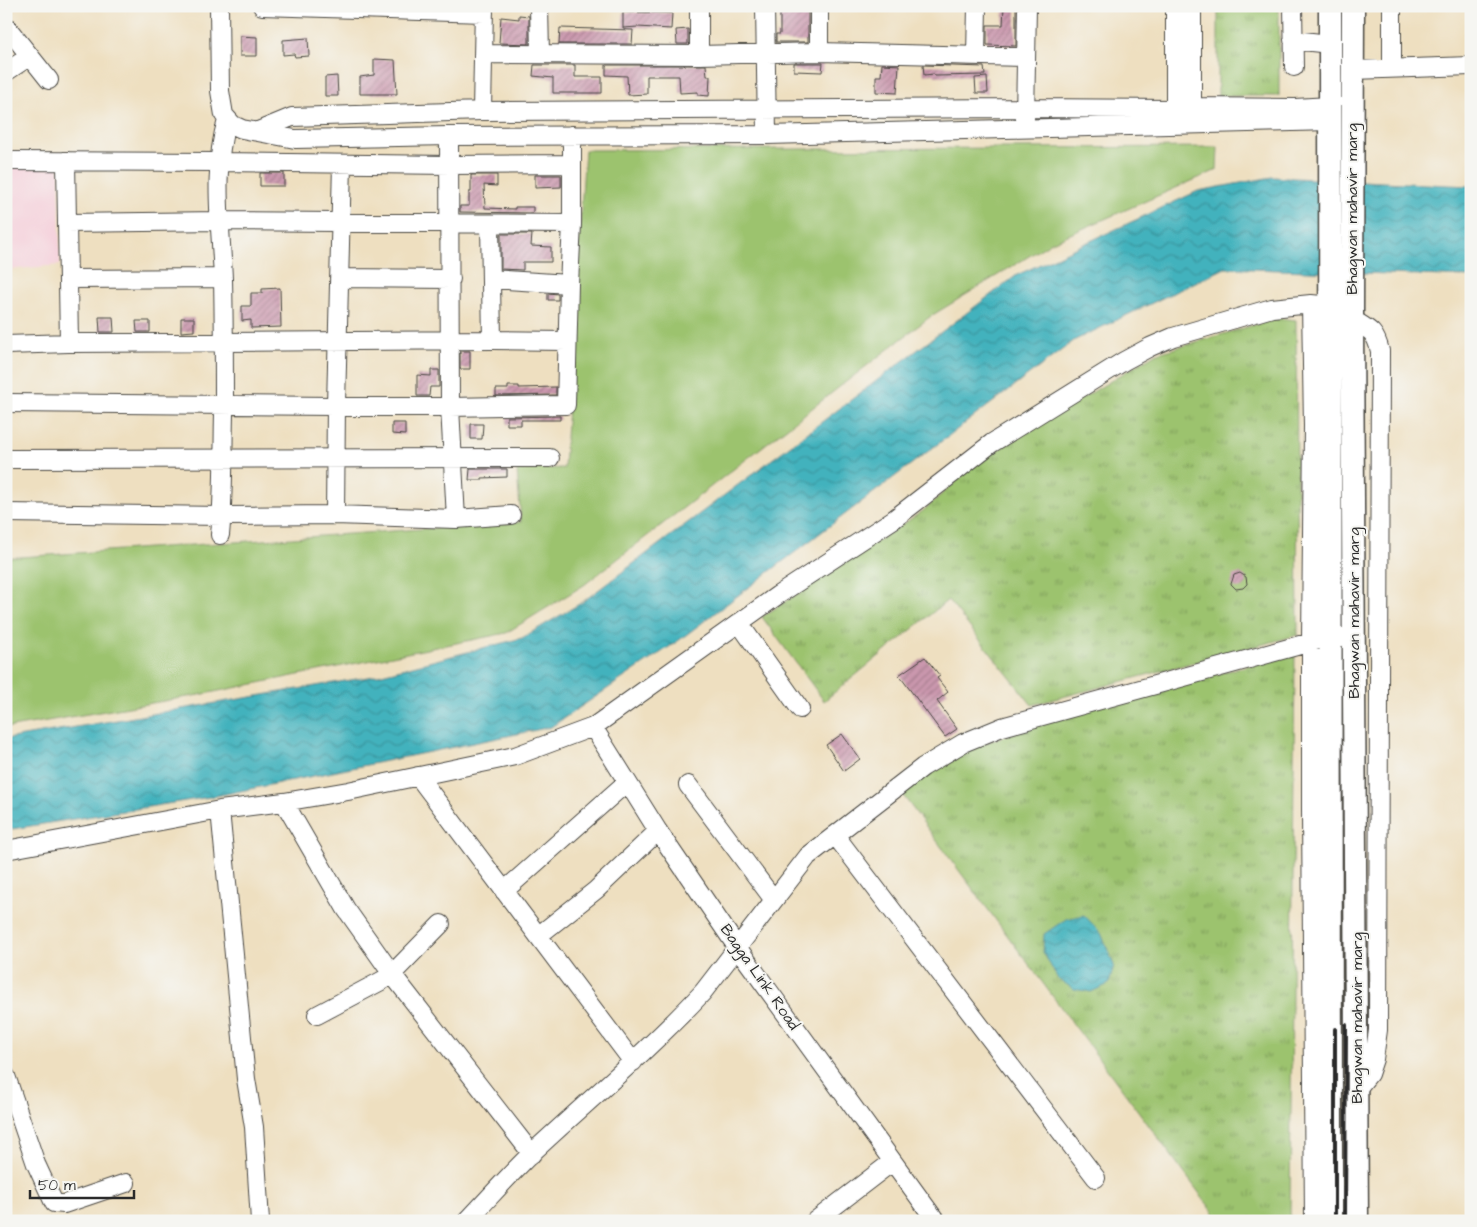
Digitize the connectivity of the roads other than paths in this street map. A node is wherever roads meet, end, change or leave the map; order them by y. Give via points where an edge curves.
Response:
1 (219, 6) edge
2 (262, 6) edge
3 (540, 6) edge
4 (699, 6) edge
5 (765, 6) edge
6 (819, 6) edge
7 (977, 6) edge
8 (1027, 6) edge
9 (1176, 6) edge
10 (1192, 6) edge
11 (1293, 6) edge
12 (1330, 6) edge
13 (1353, 6) edge
14 (1392, 6) edge
15 (280, 7) edge
16 (425, 9) edge
17 (484, 9) edge
18 (7, 28) edge
19 (1293, 40) junction
20 (1330, 44) junction
21 (819, 52) junction
22 (483, 54) junction
23 (540, 54) junction
24 (765, 54) junction
25 (699, 55) junction
26 (30, 56) junction
27 (976, 56) junction
28 (1026, 57) junction
29 (1471, 66) edge
30 (1294, 67) dead end
31 (1392, 68) junction
32 (1353, 70) junction
33 (6, 72) edge
34 (49, 80) dead end
35 (1025, 108) junction
36 (766, 110) junction
37 (482, 111) junction
38 (1330, 114) junction
39 (1183, 116) junction
40 (227, 120) junction
41 (1025, 128) junction
42 (258, 131) junction
43 (572, 135) junction
44 (767, 135) junction
45 (449, 136) junction
46 (6, 161) edge
47 (66, 162) junction
48 (219, 162) junction
49 (342, 164) junction
50 (572, 164) junction
51 (450, 166) junction
52 (220, 221) junction
53 (67, 223) junction
54 (340, 223) junction
55 (451, 223) junction
56 (490, 224) junction
57 (572, 224) junction
58 (223, 278) junction
59 (339, 278) junction
60 (491, 278) junction
61 (68, 279) junction
62 (450, 279) junction
63 (569, 284) junction
64 (1331, 296) junction
65 (1352, 319) junction
66 (451, 340) junction
67 (492, 340) junction
68 (338, 341) junction
69 (567, 341) junction
70 (69, 342) junction
71 (225, 342) junction
72 (6, 345) edge
73 (6, 403) edge
74 (224, 404) junction
75 (336, 405) junction
76 (450, 407) junction
77 (336, 458) junction
78 (452, 458) junction
79 (550, 458) dead end
80 (6, 459) edge
81 (223, 459) junction
82 (6, 512) edge
83 (335, 515) junction
84 (511, 515) dead end
85 (222, 516) junction
86 (456, 520) junction
87 (220, 535) dead end
88 (739, 623) junction
89 (1355, 638) junction
90 (1321, 639) junction
91 (800, 709) dead end
92 (593, 727) junction
93 (418, 776) junction
94 (628, 782) junction
95 (688, 785) dead end
96 (284, 802) junction
97 (220, 810) junction
98 (658, 831) junction
99 (835, 835) junction
100 (6, 850) edge
101 (504, 891) junction
102 (774, 900) junction
103 (441, 924) dead end
104 (538, 936) junction
105 (737, 947) junction
106 (1332, 958) junction
107 (1357, 958) junction
108 (392, 974) junction
109 (317, 1015) dead end
110 (633, 1062) junction
111 (6, 1076) edge
112 (1357, 1089) junction
113 (532, 1154) junction
114 (892, 1162) junction
115 (1096, 1178) dead end
116 (126, 1183) dead end
117 (260, 1221) edge
118 (467, 1221) edge
119 (815, 1221) edge
120 (936, 1221) edge
121 (1314, 1221) edge
122 (1331, 1221) edge
123 (1357, 1221) edge

1 - 40 street via 220,91
2 - 15 street
3 - 23 street
4 - 25 street
5 - 24 street
6 - 21 street
7 - 27 street
8 - 28 street
9 - 39 street
10 - 39 street
11 - 19 street
12 - 20 main road, Bhagwan mahavir marg
13 - 32 main road, Bhagwan mahavir marg
14 - 31 street
15 - 16 street
16 - 17 street
17 - 22 street
18 - 26 street
19 - 20 street
19 - 30 street
20 - 38 main road, Bhagwan mahavir marg
21 - 24 street
21 - 27 street
22 - 23 street
22 - 37 street
23 - 25 street
24 - 25 street
24 - 36 street
26 - 33 street
26 - 34 street
27 - 28 street
28 - 35 street
29 - 31 street
31 - 32 street
32 - 64 main road, Bhagwan mahavir marg via 1353,150
35 - 36 street
35 - 39 street
35 - 41 street
36 - 37 street
36 - 44 street
37 - 42 street via 292,117
38 - 39 street
38 - 64 main road, Bhagwan mahavir marg
39 - 41 street
40 - 42 street via 242,128
40 - 48 street
41 - 44 street
42 - 45 street via 295,139
43 - 44 street
43 - 45 street
43 - 50 street
45 - 51 street
46 - 47 street
47 - 48 street
47 - 53 street
48 - 49 street
48 - 52 street
49 - 51 street
49 - 54 street
50 - 51 street
50 - 57 street
51 - 55 street
52 - 53 street
52 - 54 street
52 - 58 street
53 - 61 street
54 - 55 street
54 - 59 street
55 - 56 street
55 - 62 street
56 - 57 street
56 - 60 street
57 - 63 street
58 - 61 street
58 - 71 street
59 - 62 street
59 - 68 street
60 - 63 street
60 - 67 street
61 - 70 street
62 - 66 street
63 - 69 street
64 - 65 main road, Bhagwan mahavir marg
64 - 88 street via 1272,308 1173,337 1124,361 992,443 894,519
64 - 90 main road, Bhagwan mahavir marg
65 - 89 main road, Bhagwan mahavir marg
65 - 112 street via 1377,337 1380,351 1378,1030 1369,1074
66 - 67 street
66 - 68 street
66 - 76 street
67 - 69 street
68 - 71 street
68 - 75 street
69 - 76 street via 566,405
70 - 71 street
70 - 72 street
71 - 74 street
73 - 74 street
74 - 75 street
74 - 81 street
75 - 76 street
75 - 77 street
76 - 78 street
77 - 78 street
77 - 81 street
77 - 83 street
78 - 79 street
78 - 86 street
80 - 81 street
81 - 85 street
82 - 85 street
83 - 85 street
83 - 86 street
84 - 86 street
85 - 87 street
88 - 91 street
88 - 92 street
89 - 90 street
89 - 107 main road, Bhagwan mahavir marg
90 - 99 street via 1002,726 963,743 923,767
90 - 106 main road, Bhagwan mahavir marg
90 - 121 street
92 - 93 street via 515,756
92 - 94 street, Bagga Link Road
93 - 96 street
93 - 101 street
94 - 98 street, Bagga Link Road
94 - 101 street
95 - 102 street
96 - 97 street
96 - 108 street via 346,909
97 - 100 street
97 - 117 street via 246,1079 254,1127
98 - 104 street via 596,890
98 - 105 street, Bagga Link Road
99 - 102 street via 808,856
99 - 115 street
101 - 104 street
102 - 105 street
103 - 108 street
104 - 110 street
105 - 110 street via 703,992
105 - 114 street, Bagga Link Road
106 - 107 main road
106 - 122 main road, Bhagwan mahavir marg
107 - 112 main road, Bhagwan mahavir marg
108 - 109 street
108 - 113 street
110 - 113 street
111 - 116 street via 36,1164 54,1203 64,1204
112 - 123 main road, Bhagwan mahavir marg
113 - 118 street
114 - 119 street
114 - 120 street, Bagga Link Road

